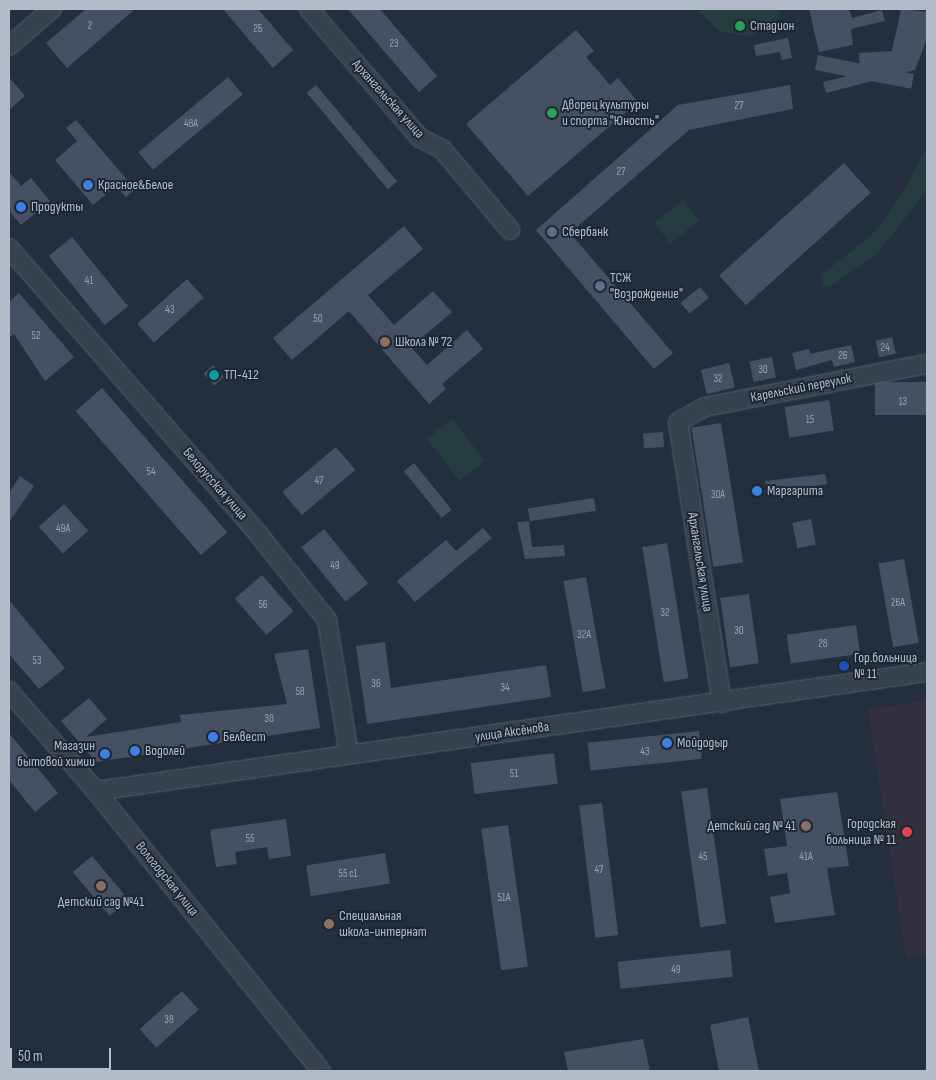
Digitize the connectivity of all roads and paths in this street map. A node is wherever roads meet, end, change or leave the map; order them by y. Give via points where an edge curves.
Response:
1 (52, 9) edge
2 (309, 9) edge
3 (9, 46) edge
4 (510, 230) dead end
5 (9, 248) edge
6 (927, 364) edge
7 (678, 422) joint
8 (927, 672) edge
9 (9, 691) edge
10 (722, 703) junction
11 (349, 754) junction
12 (96, 791) junction
13 (321, 1071) edge

1 - 3 street
2 - 4 street, Архангельская улица via 420,138 442,149
5 - 11 street, Белорусская улица via 259,535 327,620
6 - 7 street, Карельский переулок via 705,407
7 - 10 street, Архангельская улица
8 - 10 street, улица Аксёнова
9 - 12 street, Вологодская улица
10 - 11 street, улица Аксёнова
11 - 12 street, улица Аксёнова
12 - 13 street, Вологодская улица

